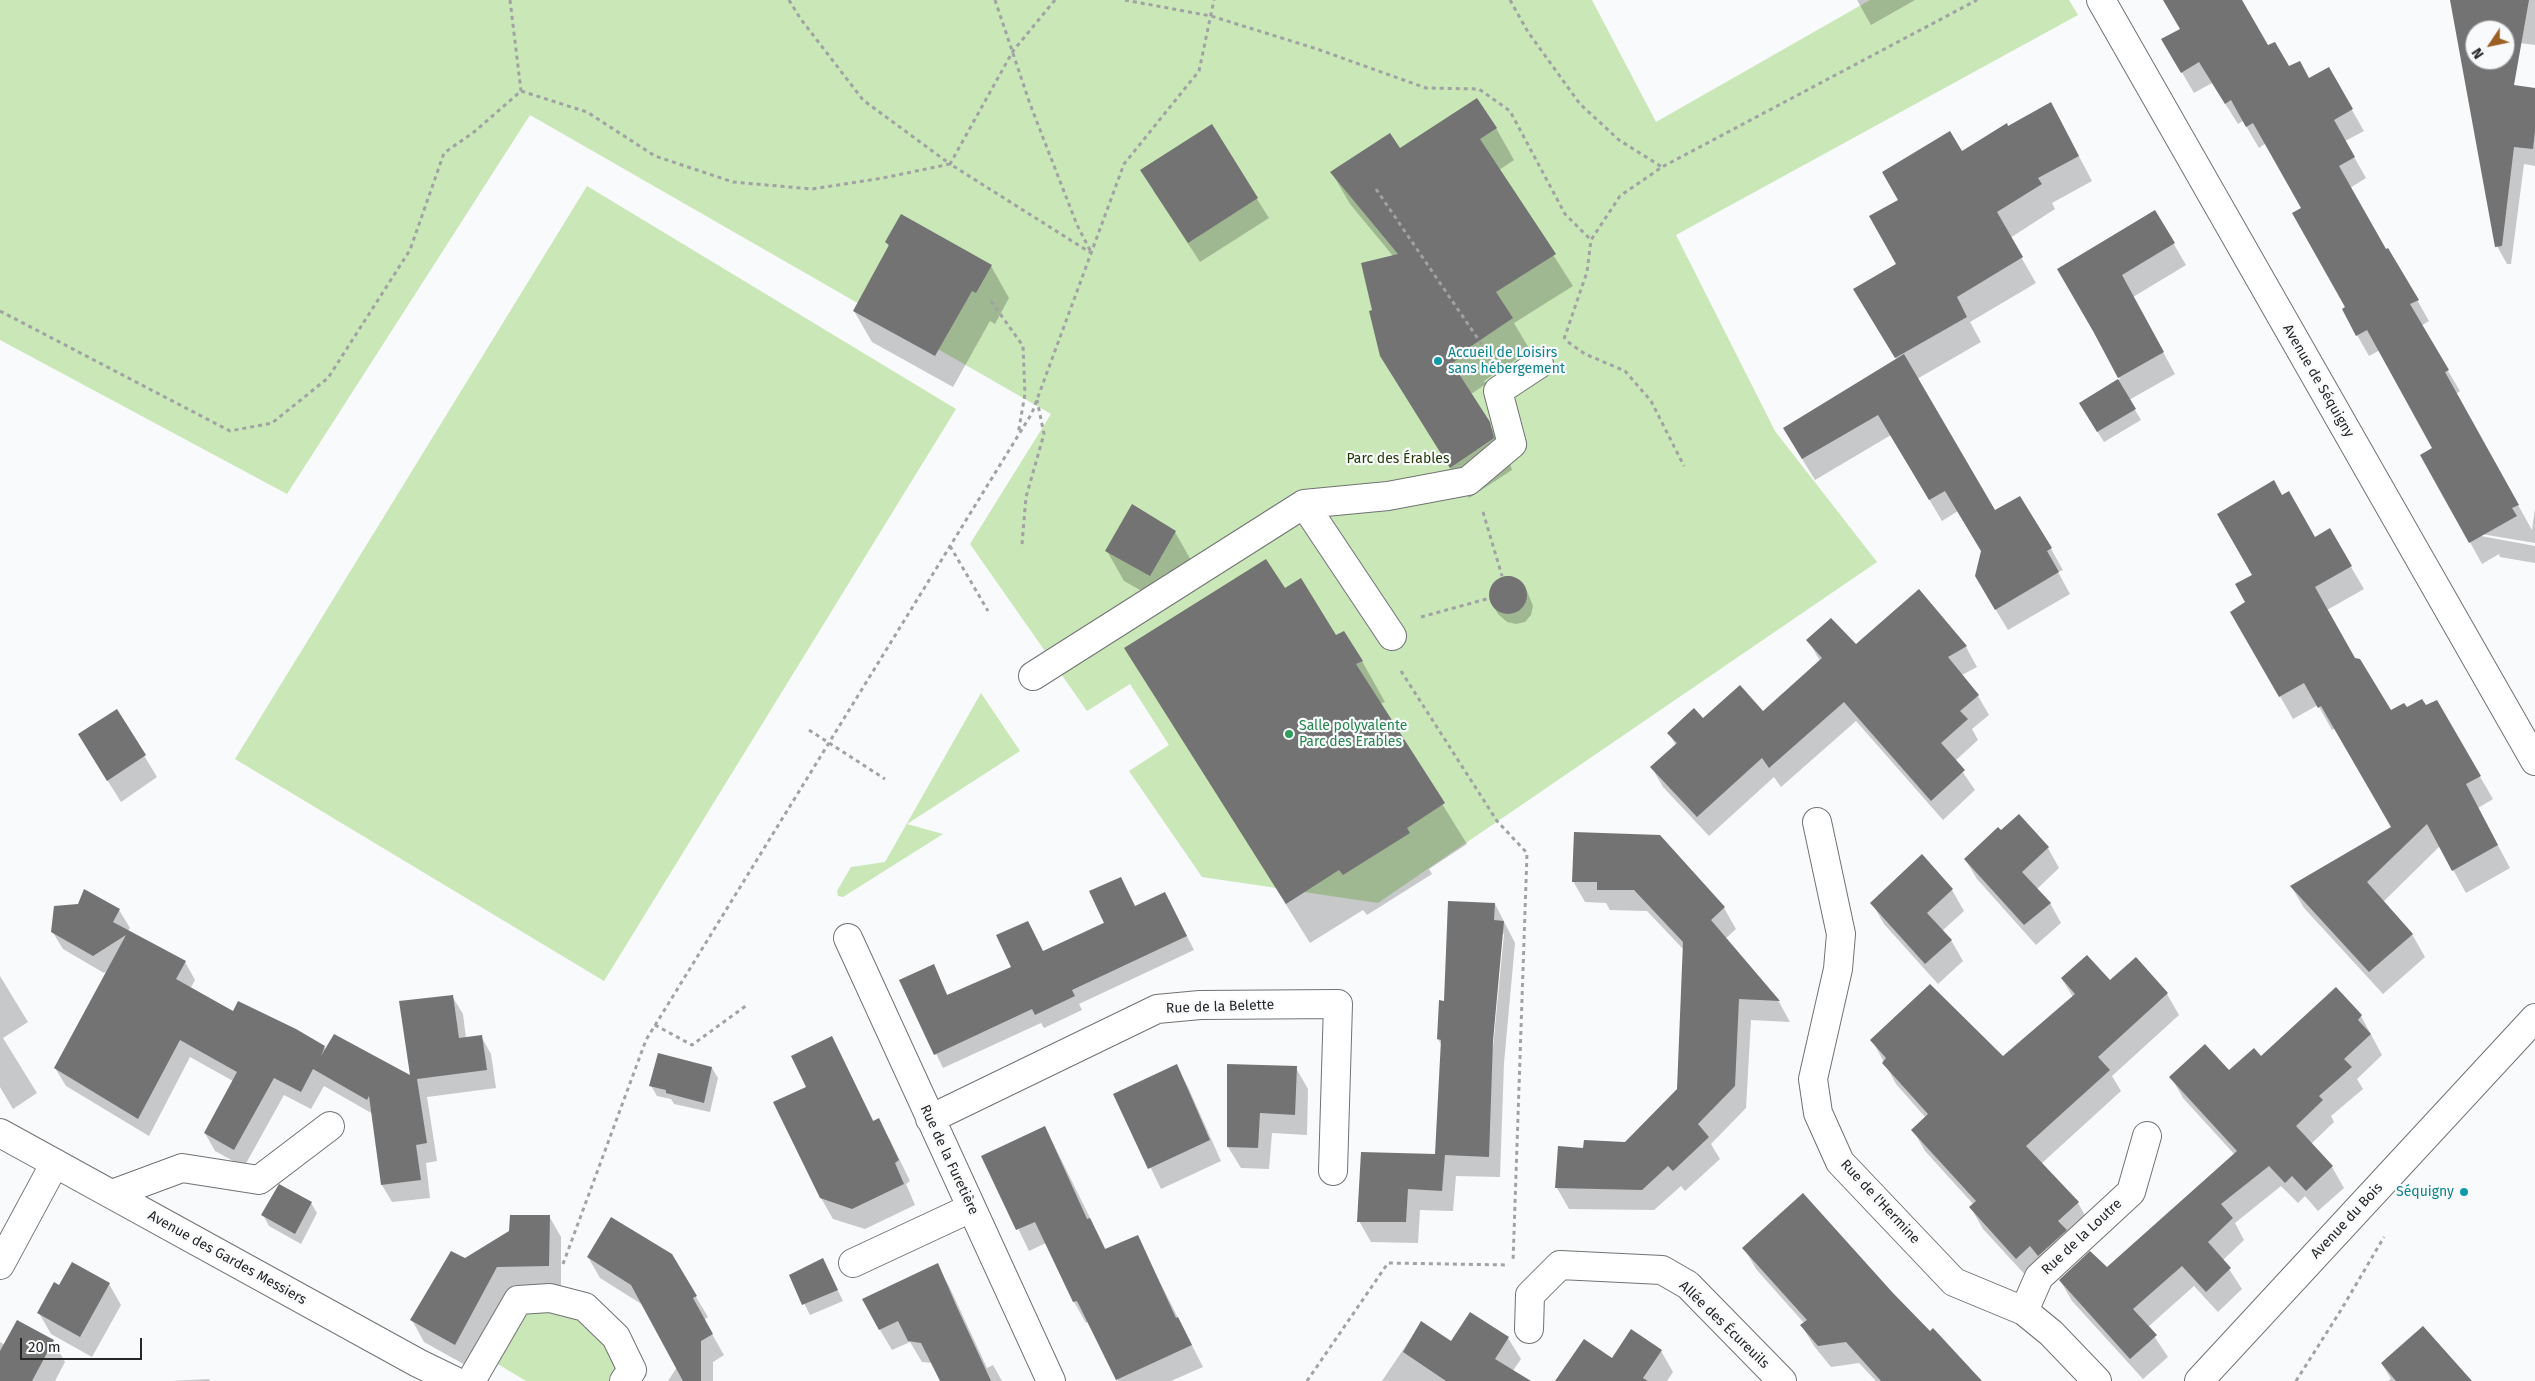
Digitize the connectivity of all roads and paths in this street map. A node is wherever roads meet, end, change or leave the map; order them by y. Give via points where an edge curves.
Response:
1 (510, 0) edge
2 (789, 0) edge
3 (995, 0) edge
4 (1055, 0) edge
5 (1125, 0) edge
6 (1214, 0) edge
7 (1510, 0) edge
8 (1977, 0) edge
9 (2102, 0) edge
10 (1211, 16) junction
11 (1013, 51) junction
12 (521, 91) junction
13 (950, 164) junction
14 (1662, 167) junction
15 (1376, 189) dead end
16 (1592, 240) junction
17 (1091, 253) junction
18 (991, 301) dead end
19 (0, 311) edge
20 (1564, 339) junction
21 (1539, 364) joint
22 (1508, 384) junction
23 (1036, 400) junction
24 (1017, 437) junction
25 (1684, 466) dead end
26 (1473, 477) junction
27 (1304, 504) junction
28 (1022, 544) dead end
29 (950, 546) junction
30 (1502, 576) dead end
31 (1490, 598) dead end
32 (988, 611) dead end
33 (1392, 636) junction
34 (1033, 676) dead end
35 (809, 730) dead end
36 (829, 743) junction
37 (2535, 761) edge
38 (886, 779) dead end
39 (1817, 822) dead end
40 (848, 938) dead end
41 (748, 1005) dead end
42 (2535, 1018) edge
43 (655, 1025) junction
44 (930, 1119) junction
45 (330, 1126) dead end
46 (0, 1133) edge
47 (2147, 1136) dead end
48 (55, 1163) junction
49 (1333, 1171) dead end
50 (112, 1194) junction
51 (972, 1208) junction
52 (853, 1263) dead end
53 (0, 1265) edge
54 (550, 1298) junction
55 (2024, 1310) junction
56 (1529, 1329) dead end
57 (456, 1381) edge
58 (471, 1381) edge
59 (624, 1381) edge
60 (1051, 1381) edge
61 (1307, 1381) edge
62 (1782, 1381) edge
63 (2097, 1381) edge
64 (2199, 1381) edge

1 - 12 path
2 - 13 path via 863,100
3 - 11 path
4 - 11 path
5 - 10 path
6 - 10 path
7 - 14 path via 1528,32 1580,104 1619,140
8 - 14 path
9 - 37 street, Avenue de Séquigny
10 - 16 path via 1426,88 1479,89 1510,111 1565,214
10 - 17 path via 1199,71 1124,164
11 - 13 path
11 - 17 path via 1030,104
12 - 13 path via 587,112 656,156 733,182 812,189
12 - 19 path via 474,132 444,152 410,250 400,266 328,378 272,423 230,430
13 - 17 path
14 - 16 path via 1620,196
15 - 22 path
16 - 20 path via 1587,272
17 - 23 path
18 - 24 path via 1023,346 1025,394
20 - 21 path
20 - 25 path via 1585,354 1625,371 1651,401
21 - 22 street
22 - 26 street via 1498,391 1512,444
23 - 24 path
23 - 28 path via 1044,434 1026,497
24 - 29 path
26 - 27 street via 1468,481 1388,496
26 - 30 path
27 - 33 street
27 - 34 street
29 - 32 path
29 - 36 path
31 - 33 path via 1426,614
33 - 61 path via 1400,669 1497,821 1527,853 1513,1265 1388,1263
35 - 36 path
36 - 38 path
36 - 43 path
39 - 55 street, Rue de l'Hermine via 1841,934 1838,969 1813,1079 1818,1113 1840,1162 1954,1282
40 - 44 street, Rue de la Furetière
41 - 43 path via 692,1045
42 - 64 street, Avenue du Bois
43 - 54 path via 646,1040
44 - 49 street, Rue de la Belette via 1157,1009 1200,1005 1338,1004
44 - 51 street, Rue de la Furetière
45 - 50 street via 259,1180 182,1168
46 - 48 street, Avenue des Gardes Messiers
47 - 55 street, Rue de la Loutre via 2131,1192 2038,1277
48 - 50 street, Avenue des Gardes Messiers
48 - 53 street
50 - 57 street, Avenue des Gardes Messiers
51 - 52 street
51 - 60 street, Rue de la Furetière
54 - 58 street via 518,1300
54 - 59 street via 585,1307 616,1336 632,1370
55 - 63 street, Rue de l'Hermine
56 - 62 street, Allée des Écureuils via 1530,1295 1560,1265 1662,1270 1688,1286

